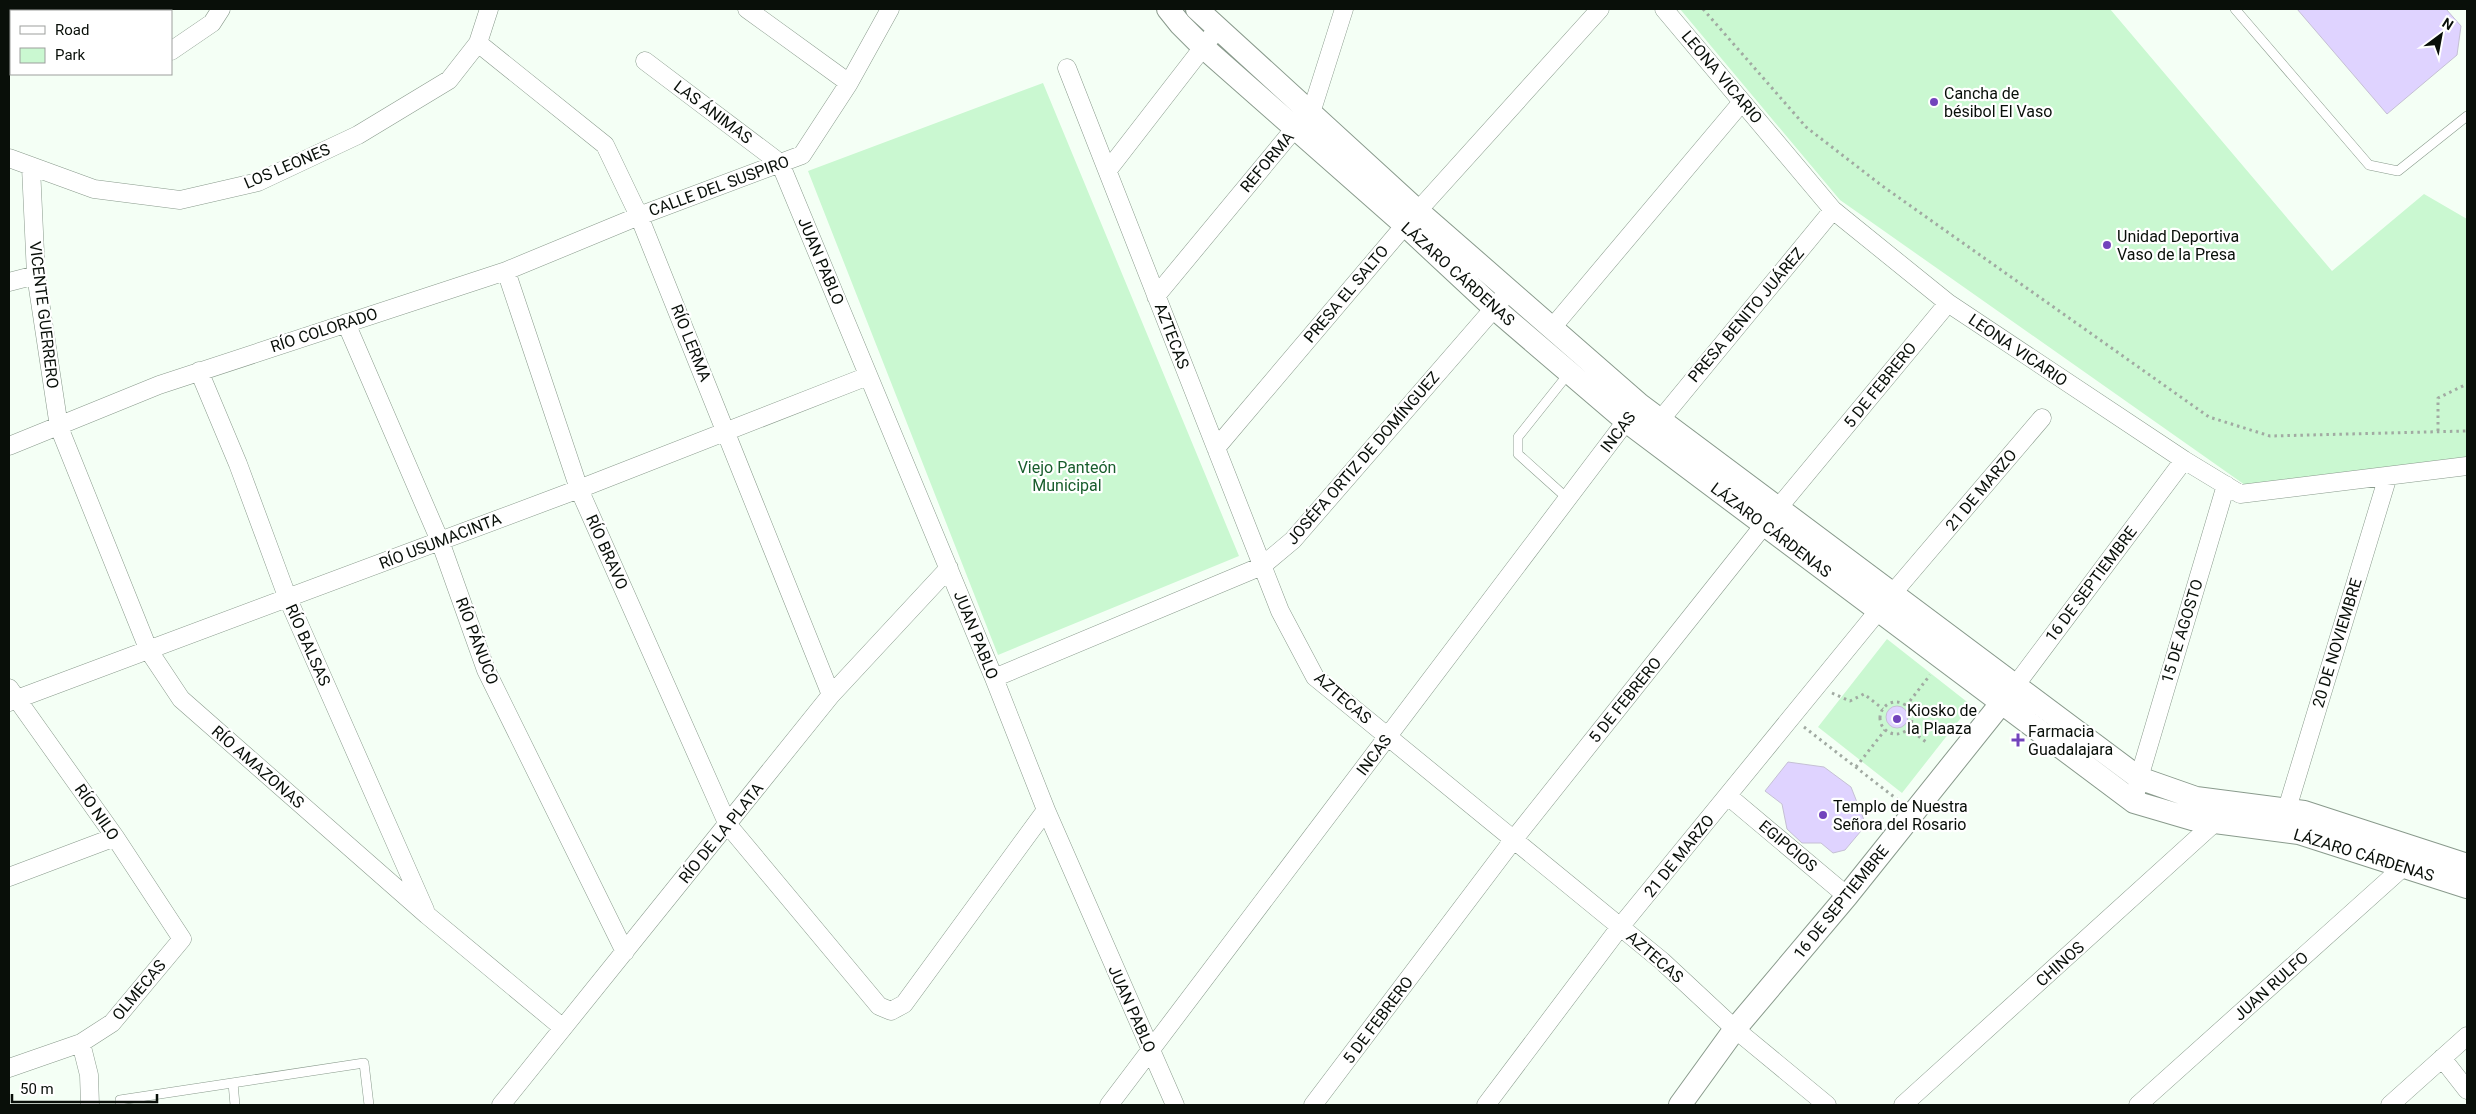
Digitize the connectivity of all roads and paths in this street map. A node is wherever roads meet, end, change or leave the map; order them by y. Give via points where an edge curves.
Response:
1 (221, 9) edge
2 (489, 9) edge
3 (746, 9) edge
4 (890, 9) edge
5 (1168, 9) edge
6 (1197, 9) edge
7 (1344, 9) edge
8 (1600, 9) edge
9 (1664, 9) edge
10 (1703, 9) edge
11 (2235, 9) edge
12 (1218, 28) junction
13 (478, 43) junction
14 (1203, 47) junction
15 (172, 50) edge
16 (645, 61) dead end
17 (1067, 68) dead end
18 (849, 83) junction
19 (1742, 102) junction
20 (1311, 112) junction
21 (2467, 116) edge
22 (1295, 128) junction
23 (9, 158) edge
24 (780, 163) junction
25 (31, 167) junction
26 (1108, 170) junction
27 (1833, 210) junction
28 (639, 216) junction
29 (1411, 218) junction
30 (506, 271) junction
31 (36, 275) junction
32 (9, 282) edge
33 (1156, 296) junction
34 (1501, 300) junction
35 (1948, 303) junction
36 (346, 323) junction
37 (1551, 329) junction
38 (199, 371) junction
39 (1569, 373) junction
40 (868, 376) junction
41 (2467, 384) edge
42 (1632, 413) junction
43 (2042, 418) dead end
44 (59, 427) junction
45 (1653, 428) junction
46 (2438, 431) junction
47 (2467, 431) edge
48 (728, 432) junction
49 (9, 446) edge
50 (1216, 448) junction
51 (2184, 460) junction
52 (2467, 466) edge
53 (2388, 476) junction
54 (2226, 485) junction
55 (579, 489) junction
56 (1568, 498) junction
57 (1772, 517) junction
58 (440, 541) junction
59 (1262, 566) junction
60 (949, 568) junction
61 (288, 598) junction
62 (1886, 603) junction
63 (149, 651) junction
64 (1932, 672) dead end
65 (994, 678) junction
66 (1822, 682) junction
67 (831, 695) junction
68 (2008, 695) junction
69 (11, 696) edge
70 (1906, 706) junction
71 (1883, 709) junction
72 (1793, 717) junction
73 (1908, 728) junction
74 (1886, 730) junction
75 (1388, 736) junction
76 (1926, 742) dead end
77 (1856, 767) junction
78 (2139, 778) junction
79 (1728, 796) junction
80 (1924, 800) junction
81 (2134, 802) junction
82 (2232, 803) junction
83 (1046, 810) junction
84 (2284, 820) junction
85 (2218, 822) junction
86 (728, 826) junction
87 (115, 837) junction
88 (1514, 839) junction
89 (2421, 850) junction
90 (2467, 864) edge
91 (2404, 867) junction
92 (9, 877) edge
93 (2467, 887) edge
94 (1847, 896) junction
95 (427, 915) junction
96 (1620, 927) junction
97 (182, 939) joint
98 (625, 952) junction
99 (563, 1028) junction
100 (1735, 1030) junction
101 (2467, 1036) edge
102 (81, 1043) junction
103 (1150, 1050) junction
104 (2442, 1058) junction
105 (9, 1068) edge
106 (233, 1083) junction
107 (2467, 1090) edge
108 (90, 1105) edge
109 (120, 1105) edge
110 (235, 1105) edge
111 (368, 1105) edge
112 (501, 1105) edge
113 (1109, 1105) edge
114 (1175, 1105) edge
115 (1313, 1105) edge
116 (1486, 1105) edge
117 (1680, 1105) edge
118 (1827, 1105) edge
119 (1903, 1105) edge
120 (2138, 1105) edge
121 (2390, 1105) edge

1 - 15 street via 212,22
2 - 13 street, LOS LEONES
3 - 18 street
4 - 18 street, CALLE DEL SUSPIRO
5 - 14 street, LÁZARO CÁRDENAS
6 - 12 street, LÁZARO CÁRDENAS
7 - 20 street, REFORMA
8 - 29 street, PRESA EL SALTO
9 - 19 street, LEONA VICARIO
10 - 46 path via 1806,127 1882,185 2209,417 2270,436
11 - 21 lane via 2369,165 2398,171
12 - 14 street
12 - 20 street, LÁZARO CÁRDENAS
13 - 25 street, LOS LEONES via 449,80 358,135 258,182 180,200 94,190
13 - 28 street, RÍO LERMA via 605,145
14 - 22 street, LÁZARO CÁRDENAS
14 - 26 street
16 - 24 street, LAS ÁNIMAS
17 - 26 street, AZTECAS
18 - 24 street, CALLE DEL SUSPIRO via 802,155
19 - 27 street, LEONA VICARIO
19 - 37 street
20 - 22 street, REFORMA
20 - 29 street, LÁZARO CÁRDENAS
22 - 29 street, LÁZARO CÁRDENAS
22 - 33 street, REFORMA
23 - 25 street
24 - 28 street, CALLE DEL SUSPIRO
24 - 40 street, JUAN PABLO
25 - 31 street, VICENTE GUERRERO
26 - 33 street, AZTECAS
27 - 35 street, LEONA VICARIO
27 - 45 street, PRESA BENITO JUÁREZ
28 - 30 street, RÍO COLORADO
28 - 48 street, RÍO LERMA
29 - 34 street, LÁZARO CÁRDENAS
29 - 50 street, PRESA EL SALTO
30 - 36 street, RÍO COLORADO
30 - 55 street, RÍO BRAVO
31 - 32 street
31 - 44 street, VICENTE GUERRERO
33 - 50 street, AZTECAS
34 - 37 street, LÁZARO CÁRDENAS
34 - 39 street, LÁZARO CÁRDENAS
34 - 59 street, JOSÉFA ORTIZ DE DOMÍNGUEZ via 1293,540
35 - 51 street, LEONA VICARIO
35 - 57 street, 5 DE FEBRERO
36 - 38 street, RÍO COLORADO
36 - 58 street, RÍO PÁNUCO
37 - 42 street, LÁZARO CÁRDENAS
38 - 44 street, RÍO COLORADO
38 - 61 street, RÍO BALSAS
39 - 42 street, LÁZARO CÁRDENAS
39 - 56 lane via 1518,437 1518,454
40 - 48 street, RÍO USUMACINTA
40 - 60 street, JUAN PABLO
41 - 46 path via 2438,398
42 - 45 street, LÁZARO CÁRDENAS
42 - 56 street, INCAS
43 - 62 street, 21 DE MARZO
44 - 49 street, RÍO COLORADO
44 - 63 street, RÍO AMAZONAS
45 - 57 street, LÁZARO CÁRDENAS
46 - 47 path
48 - 55 street, RÍO USUMACINTA
48 - 67 street, RÍO LERMA
50 - 59 street, AZTECAS
51 - 54 street, LEONA VICARIO
51 - 68 street, 16 DE SEPTIEMBRE
52 - 53 street, LEONA VICARIO
53 - 54 street, LEONA VICARIO via 2240,494
53 - 84 street, 20 DE NOVIEMBRE
54 - 78 street, 15 DE AGOSTO
55 - 58 street, RÍO USUMACINTA
55 - 86 street, RÍO BRAVO
56 - 75 street, INCAS
57 - 62 street, LÁZARO CÁRDENAS
57 - 88 street, 5 DE FEBRERO
58 - 61 street, RÍO USUMACINTA
58 - 98 street, RÍO PÁNUCO via 486,670
59 - 65 street, JOSÉFA ORTIZ DE DOMÍNGUEZ
59 - 75 street, AZTECAS via 1280,611 1315,677
60 - 65 street, JUAN PABLO
60 - 67 street, RÍO DE LA PLATA
61 - 63 street, RÍO USUMACINTA
61 - 95 street, RÍO BALSAS
62 - 66 street, 21 DE MARZO
62 - 68 street, LÁZARO CÁRDENAS
63 - 69 street, RÍO USUMACINTA
63 - 95 street, RÍO AMAZONAS via 180,699
64 - 70 path
65 - 83 street, JUAN PABLO
66 - 71 path via 1843,699 1850,702 1864,694
66 - 72 street, 21 DE MARZO
67 - 86 street, RÍO DE LA PLATA
68 - 78 street, LÁZARO CÁRDENAS
68 - 80 street, 16 DE SEPTIEMBRE
68 - 81 street, LÁZARO CÁRDENAS
69 - 87 street, RÍO NILO
70 - 71 path via 1891,703
70 - 73 path via 1911,715
71 - 74 path via 1880,719
72 - 77 path
72 - 79 street, 21 DE MARZO
73 - 74 path via 1898,734
73 - 76 path
74 - 77 path
75 - 88 street, AZTECAS
75 - 103 street, INCAS
77 - 80 path via 1901,802 1912,798
78 - 81 street, 15 DE AGOSTO
78 - 82 street, LÁZARO CÁRDENAS via 2196,798
79 - 94 street, EGIPCIOS
79 - 96 street, 21 DE MARZO
80 - 94 street, 16 DE SEPTIEMBRE
81 - 85 street, LÁZARO CÁRDENAS via 2192,819
82 - 84 street, LÁZARO CÁRDENAS
82 - 85 street, CHINOS
83 - 86 street, RÍO BRAVO via 904,1004 891,1011 879,1006
83 - 103 street, JUAN PABLO
84 - 85 street, LÁZARO CÁRDENAS
84 - 89 street, LÁZARO CÁRDENAS via 2304,812
84 - 91 street, LÁZARO CÁRDENAS via 2299,833
85 - 119 street, CHINOS
86 - 98 street, RÍO DE LA PLATA
87 - 92 street
87 - 97 street, RÍO NILO
88 - 96 street, AZTECAS
88 - 115 street, 5 DE FEBRERO
89 - 90 street, LÁZARO CÁRDENAS
89 - 91 street, JUAN RULFO
91 - 93 street, LÁZARO CÁRDENAS
91 - 120 street, JUAN RULFO
94 - 100 street, 16 DE SEPTIEMBRE
95 - 99 street, RÍO AMAZONAS
96 - 100 street, AZTECAS via 1662,961
96 - 116 street, 21 DE MARZO
97 - 102 street, OLMECAS via 112,1023
98 - 99 street, RÍO DE LA PLATA
99 - 112 street, RÍO DE LA PLATA
100 - 117 street, 16 DE SEPTIEMBRE
100 - 118 street, AZTECAS
101 - 104 street
102 - 105 street, OLMECAS
102 - 108 street via 89,1076
103 - 113 street, INCAS
103 - 114 street, JUAN PABLO
104 - 107 street
104 - 121 street
106 - 109 lane via 120,1100
106 - 110 lane
106 - 111 lane via 364,1063

